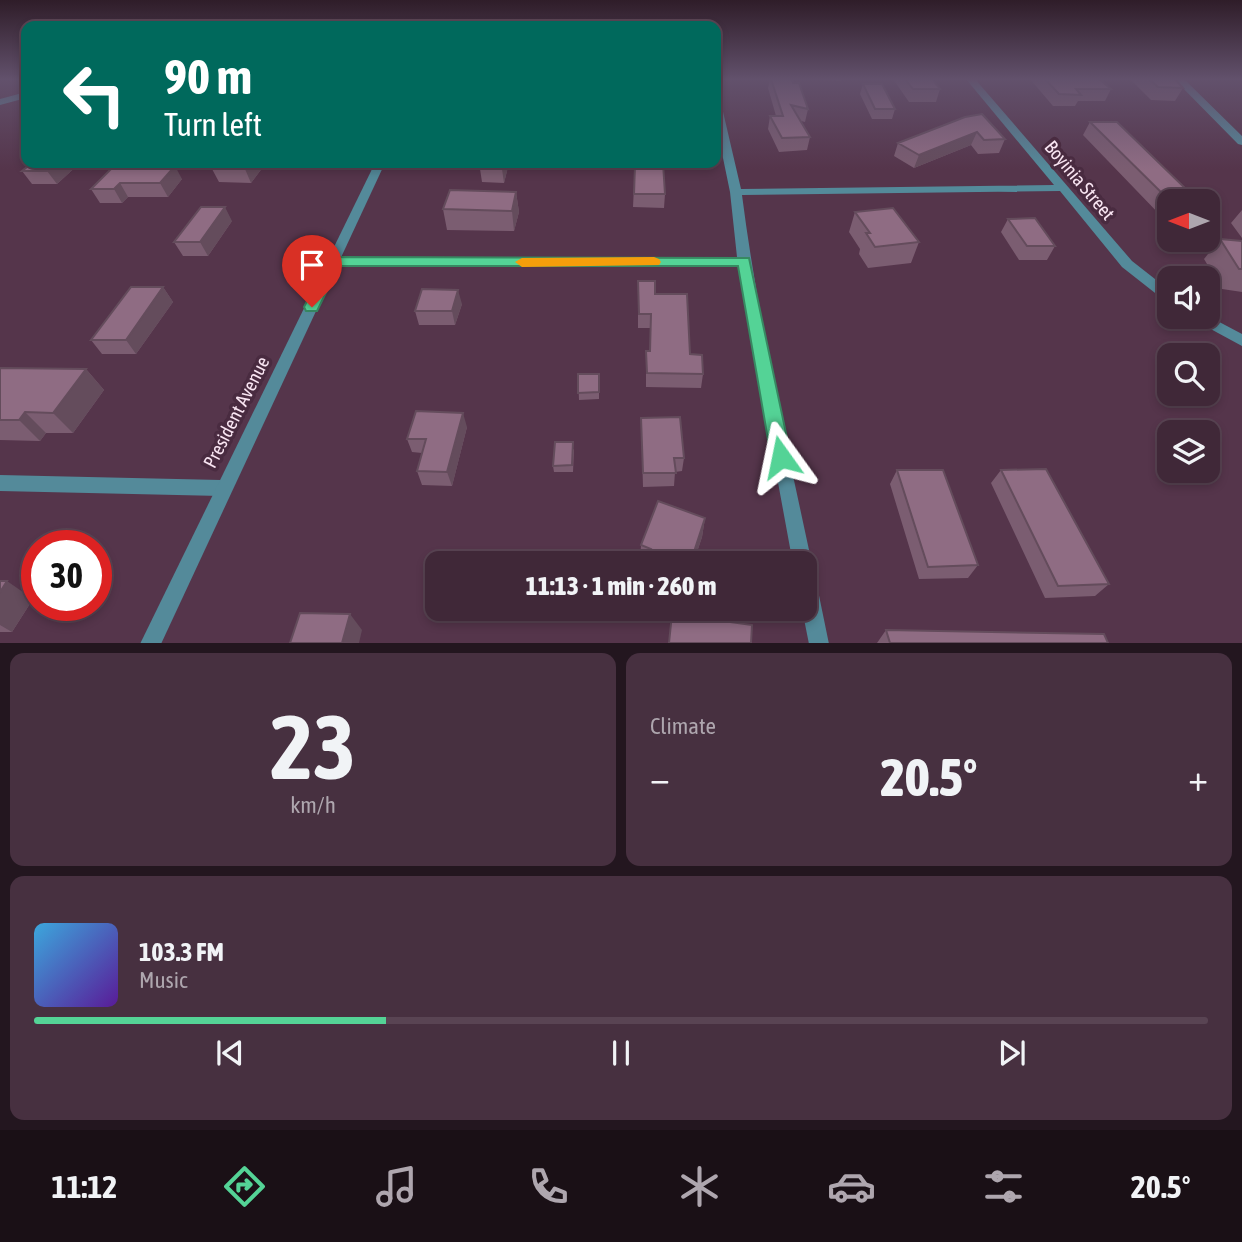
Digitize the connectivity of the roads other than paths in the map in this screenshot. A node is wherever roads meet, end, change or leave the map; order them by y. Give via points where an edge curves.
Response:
1 (996, 109) edge
2 (1210, 109) edge
3 (721, 125) edge
4 (1242, 142) edge
5 (378, 168) edge
6 (1061, 188) junction
7 (736, 192) junction
8 (744, 261) junction
9 (334, 262) junction
10 (1157, 288) edge
11 (1220, 329) edge
12 (1242, 341) edge
13 (0, 483) edge
14 (221, 488) junction
15 (800, 551) edge
16 (814, 621) edge
17 (150, 643) edge
18 (819, 643) edge

1 - 6 street, Boyinia Street
2 - 4 street
3 - 7 street
5 - 9 street, President Avenue
6 - 7 street
6 - 10 street, Boyinia Street via 1127,264
7 - 8 street
8 - 9 street
8 - 15 street
9 - 14 street, President Avenue
11 - 12 street
13 - 14 street
14 - 17 street, President Avenue
16 - 18 street

